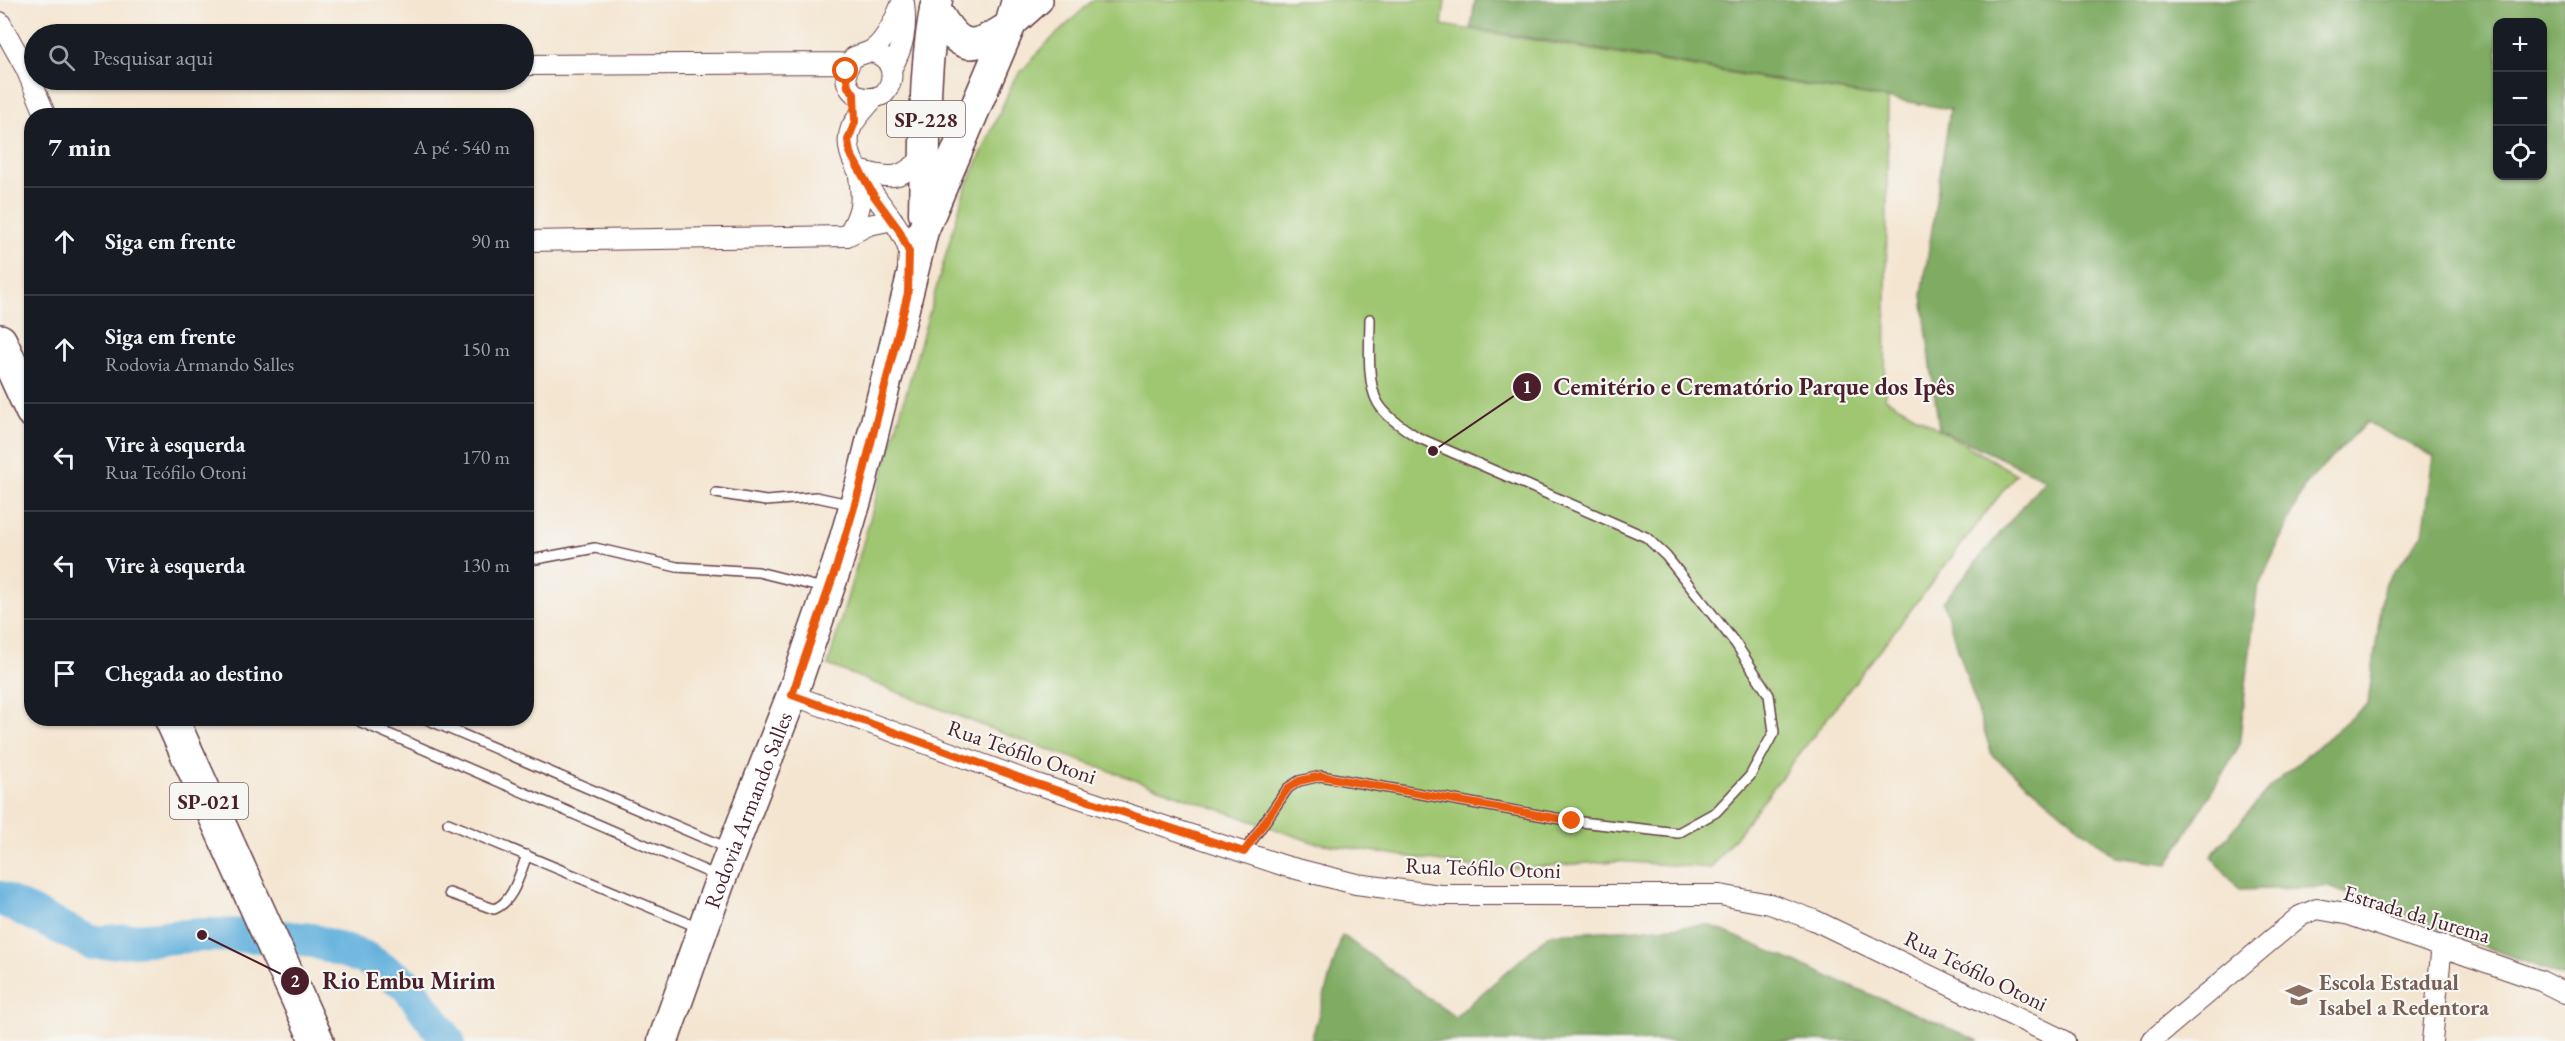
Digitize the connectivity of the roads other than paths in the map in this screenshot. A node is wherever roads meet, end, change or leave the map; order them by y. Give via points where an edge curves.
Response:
1 (904, 0) edge
2 (1039, 0) edge
3 (936, 4) edge
4 (1013, 13) edge
5 (0, 22) edge
6 (870, 52) junction
7 (24, 60) edge
8 (849, 63) junction
9 (534, 64) edge
10 (891, 69) junction
11 (37, 90) edge
12 (854, 93) junction
13 (874, 98) junction
14 (43, 108) edge
15 (855, 122) junction
16 (926, 155) junction
17 (859, 171) junction
18 (893, 220) junction
19 (923, 231) junction
20 (847, 236) junction
21 (534, 241) edge
22 (908, 293) junction
23 (1370, 319) dead end
24 (0, 340) edge
25 (24, 393) edge
26 (716, 494) dead end
27 (855, 505) junction
28 (536, 559) dead end
29 (829, 589) junction
30 (792, 695) junction
31 (175, 726) edge
32 (370, 726) edge
33 (443, 726) edge
34 (448, 823) dead end
35 (732, 850) junction
36 (1244, 852) junction
37 (527, 855) junction
38 (721, 878) junction
39 (449, 893) dead end
40 (703, 929) junction
41 (2442, 945) junction
42 (2565, 993) edge
43 (317, 1041) edge
44 (663, 1041) edge
45 (2065, 1041) edge
46 (2151, 1041) edge
47 (2432, 1041) edge

1 - 6 street via 892,24
1 - 10 street via 906,25 901,51
2 - 4 street
3 - 4 main road via 952,33 972,46 986,42
3 - 16 main road, Rodovia Armando Salles / SP-228 via 930,39
4 - 19 main road, Rodovia Armando Salles / SP-228
5 - 7 street
6 - 8 street
6 - 10 street via 884,58
8 - 9 street
8 - 12 street via 846,79
10 - 13 street via 889,87
11 - 14 street
12 - 13 street via 860,98
12 - 15 street
13 - 15 street
15 - 17 street via 848,140
16 - 17 street via 895,178
16 - 19 main road, Rodovia Armando Salles / SP-228
17 - 18 street
17 - 20 street via 859,216
18 - 20 street via 869,225
18 - 22 street via 909,252
19 - 22 main road, Rodovia Armando Salles / SP-228
20 - 21 street
22 - 27 main road, Rodovia Armando Salles / SP-228
23 - 36 lane via 1372,388 1378,404 1389,416 1416,437 1646,537 1666,556 1769,695 1774,732 1750,776 1716,812 1678,833 1572,821 1321,776 1288,788
24 - 25 highway
26 - 27 lane via 766,501 816,497
27 - 29 main road, Rodovia Armando Salles / SP-228
28 - 29 lane via 595,548 677,567 758,572
29 - 30 main road, Rodovia Armando Salles / SP-228
30 - 35 main road, Rodovia Armando Salles / SP-228
30 - 36 street, Rua Teófilo Otoni via 1034,783
31 - 43 highway, SP-021
32 - 38 lane
33 - 35 lane
34 - 37 lane
35 - 38 main road, Rodovia Armando Salles / SP-228
36 - 45 street, Rua Teófilo Otoni via 1356,884 1440,895 1720,895 1770,904 1814,920
37 - 39 lane via 502,906 494,909
37 - 40 lane
38 - 40 main road, Rodovia Armando Salles / SP-228
40 - 44 main road, Rodovia Armando Salles / SP-228
41 - 42 street, Estrada da Jurema
41 - 46 street, Estrada da Jurema via 2350,915 2317,909 2300,916
41 - 47 street

